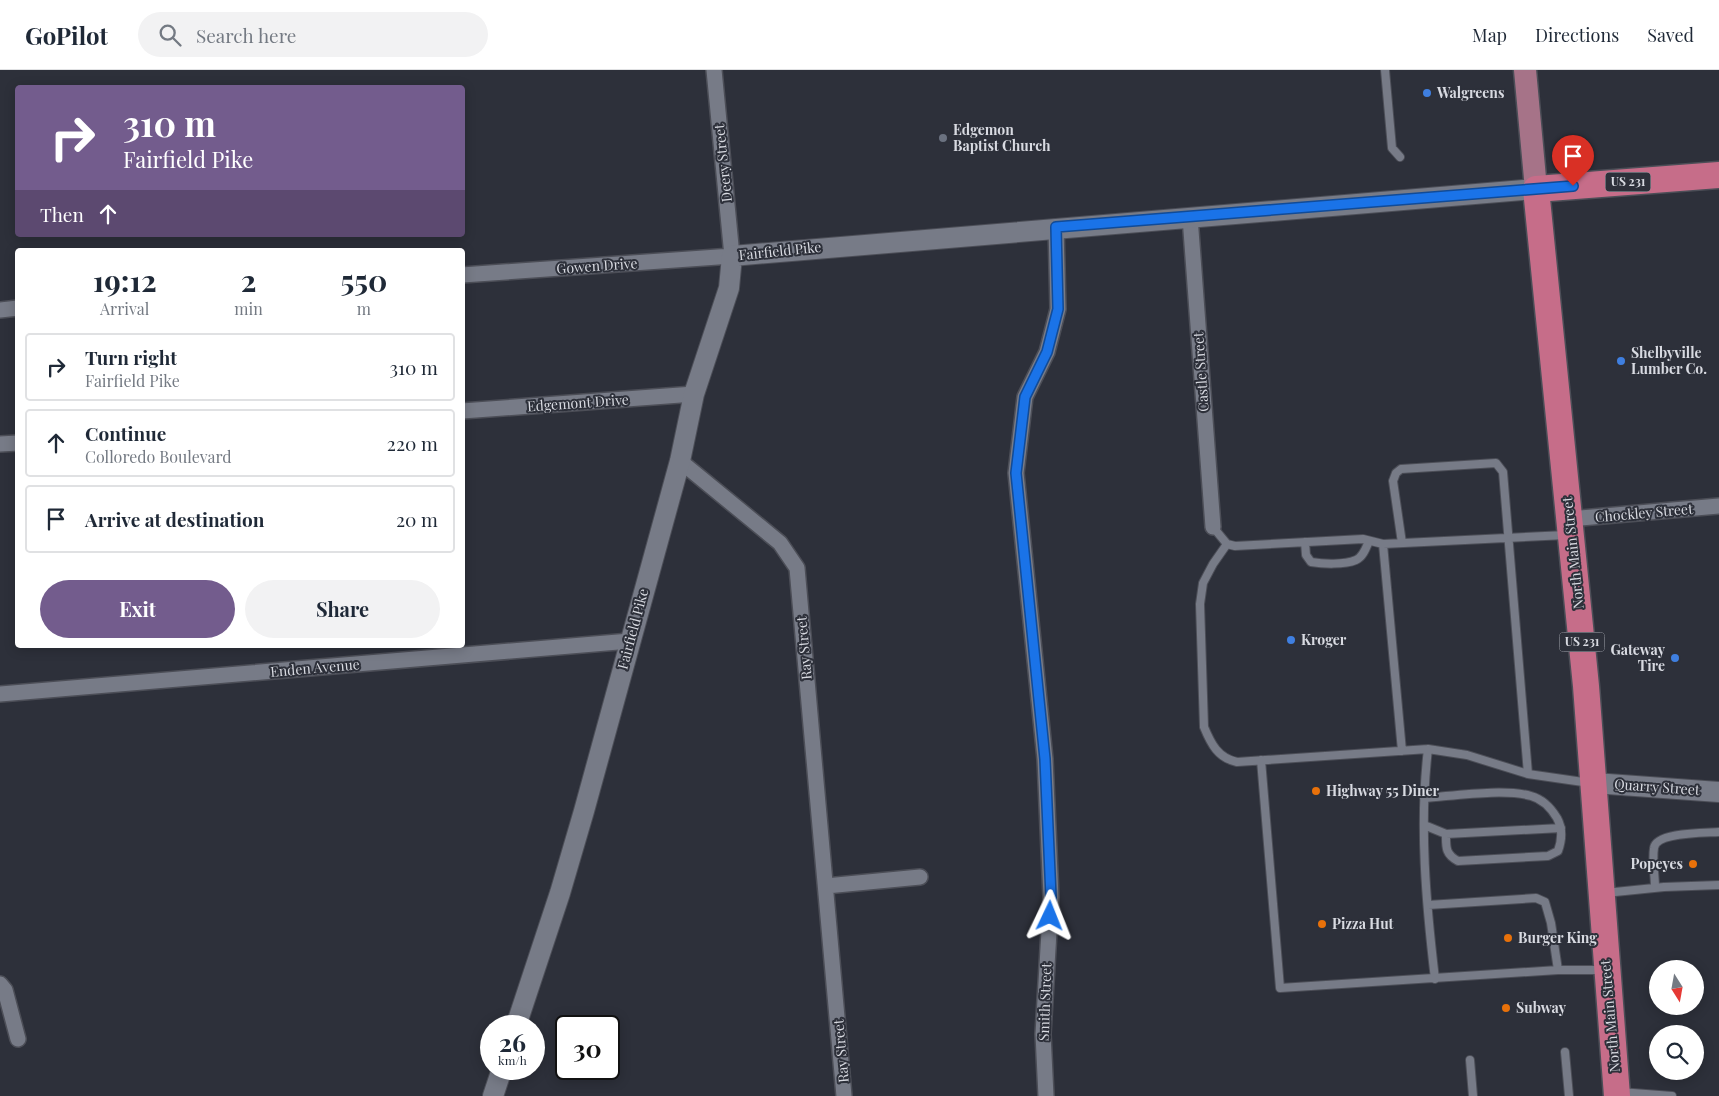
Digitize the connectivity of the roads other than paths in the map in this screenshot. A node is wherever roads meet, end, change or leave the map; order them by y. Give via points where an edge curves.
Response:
1 (714, 70) edge
2 (1386, 70) edge
3 (1525, 70) edge
4 (1400, 157) dead end
5 (1719, 175) edge
6 (1536, 189) junction
7 (1190, 217) junction
8 (1056, 227) junction
9 (732, 256) junction
10 (465, 276) edge
11 (15, 308) edge
12 (0, 310) edge
13 (694, 394) junction
14 (465, 411) edge
15 (15, 443) edge
16 (0, 444) edge
17 (680, 461) junction
18 (1719, 506) edge
19 (1213, 527) joint
20 (1570, 527) junction
21 (1510, 538) junction
22 (1369, 541) junction
23 (1305, 542) junction
24 (1402, 543) junction
25 (1227, 544) junction
26 (1383, 544) junction
27 (630, 641) junction
28 (0, 694) edge
29 (1428, 749) junction
30 (1402, 751) junction
31 (1261, 760) junction
32 (1528, 774) junction
33 (1594, 783) junction
34 (1719, 792) edge
35 (1424, 798) junction
36 (1424, 825) junction
37 (1561, 828) junction
38 (1719, 832) edge
39 (1446, 834) junction
40 (920, 877) dead end
41 (1719, 885) edge
42 (826, 886) junction
43 (1655, 888) junction
44 (1601, 893) junction
45 (1428, 905) junction
46 (1558, 970) junction
47 (1606, 970) junction
48 (1435, 979) junction
49 (0, 984) edge
50 (520, 1015) edge
51 (18, 1039) dead end
52 (1565, 1052) dead end
53 (1470, 1060) dead end
54 (498, 1080) edge
55 (1617, 1094) edge
56 (493, 1096) edge
57 (844, 1096) edge
58 (1046, 1096) edge
59 (1473, 1096) edge
60 (1569, 1096) edge
61 (1672, 1096) edge

1 - 9 street, Deery Street
2 - 4 lane via 1392,148
3 - 6 main road, North Main Street
5 - 6 highway, US 231
6 - 7 street, Fairfield Pike
6 - 20 highway, North Main Street / US 231
7 - 8 street, Fairfield Pike
7 - 19 street, Castle Street
8 - 9 street, Fairfield Pike
8 - 58 street, Smith Street via 1058,309 1047,352 1025,397 1016,473 1046,779 1051,897 1043,1034
9 - 10 street, Gowen Drive
9 - 13 street, Fairfield Pike via 729,288
11 - 12 street
13 - 14 street, Edgemont Drive
13 - 17 street, Fairfield Pike
15 - 16 street
17 - 27 street, Fairfield Pike
17 - 42 street, Ray Street via 780,543 797,568
18 - 20 street, Chockley Street
19 - 25 lane
20 - 21 lane
20 - 33 highway, North Main Street / US 231
21 - 24 lane
21 - 24 lane via 1503,472 1496,463 1401,469 1396,473 1393,480
21 - 32 lane
22 - 23 lane
22 - 23 lane via 1364,553 1356,560 1319,564 1311,562 1306,555
22 - 26 lane
23 - 25 lane
24 - 26 lane
25 - 31 lane via 1203,583 1200,604 1204,726 1210,742 1226,760
26 - 30 lane
27 - 28 street, Enden Avenue
27 - 50 street, Fairfield Pike via 560,893
29 - 30 lane
29 - 32 lane via 1467,755
29 - 35 lane
30 - 31 lane
31 - 48 lane via 1280,988
32 - 33 lane
33 - 34 street, Quarry Street
33 - 44 highway, North Main Street / US 231
35 - 36 lane
35 - 37 lane via 1490,793 1531,796 1545,803
36 - 39 lane
36 - 45 lane
37 - 39 lane
37 - 39 lane via 1558,851 1548,856 1468,862 1458,861 1446,852
38 - 43 lane via 1658,840 1654,846
40 - 42 street
41 - 43 lane
42 - 57 street, Ray Street
43 - 44 lane
44 - 47 highway, North Main Street / US 231
45 - 46 lane via 1536,898 1545,902 1552,922
45 - 48 lane
46 - 47 lane
46 - 48 lane
47 - 55 highway, North Main Street / US 231
49 - 51 street via 5,990
52 - 60 lane
53 - 59 lane
54 - 56 street
55 - 61 lane

